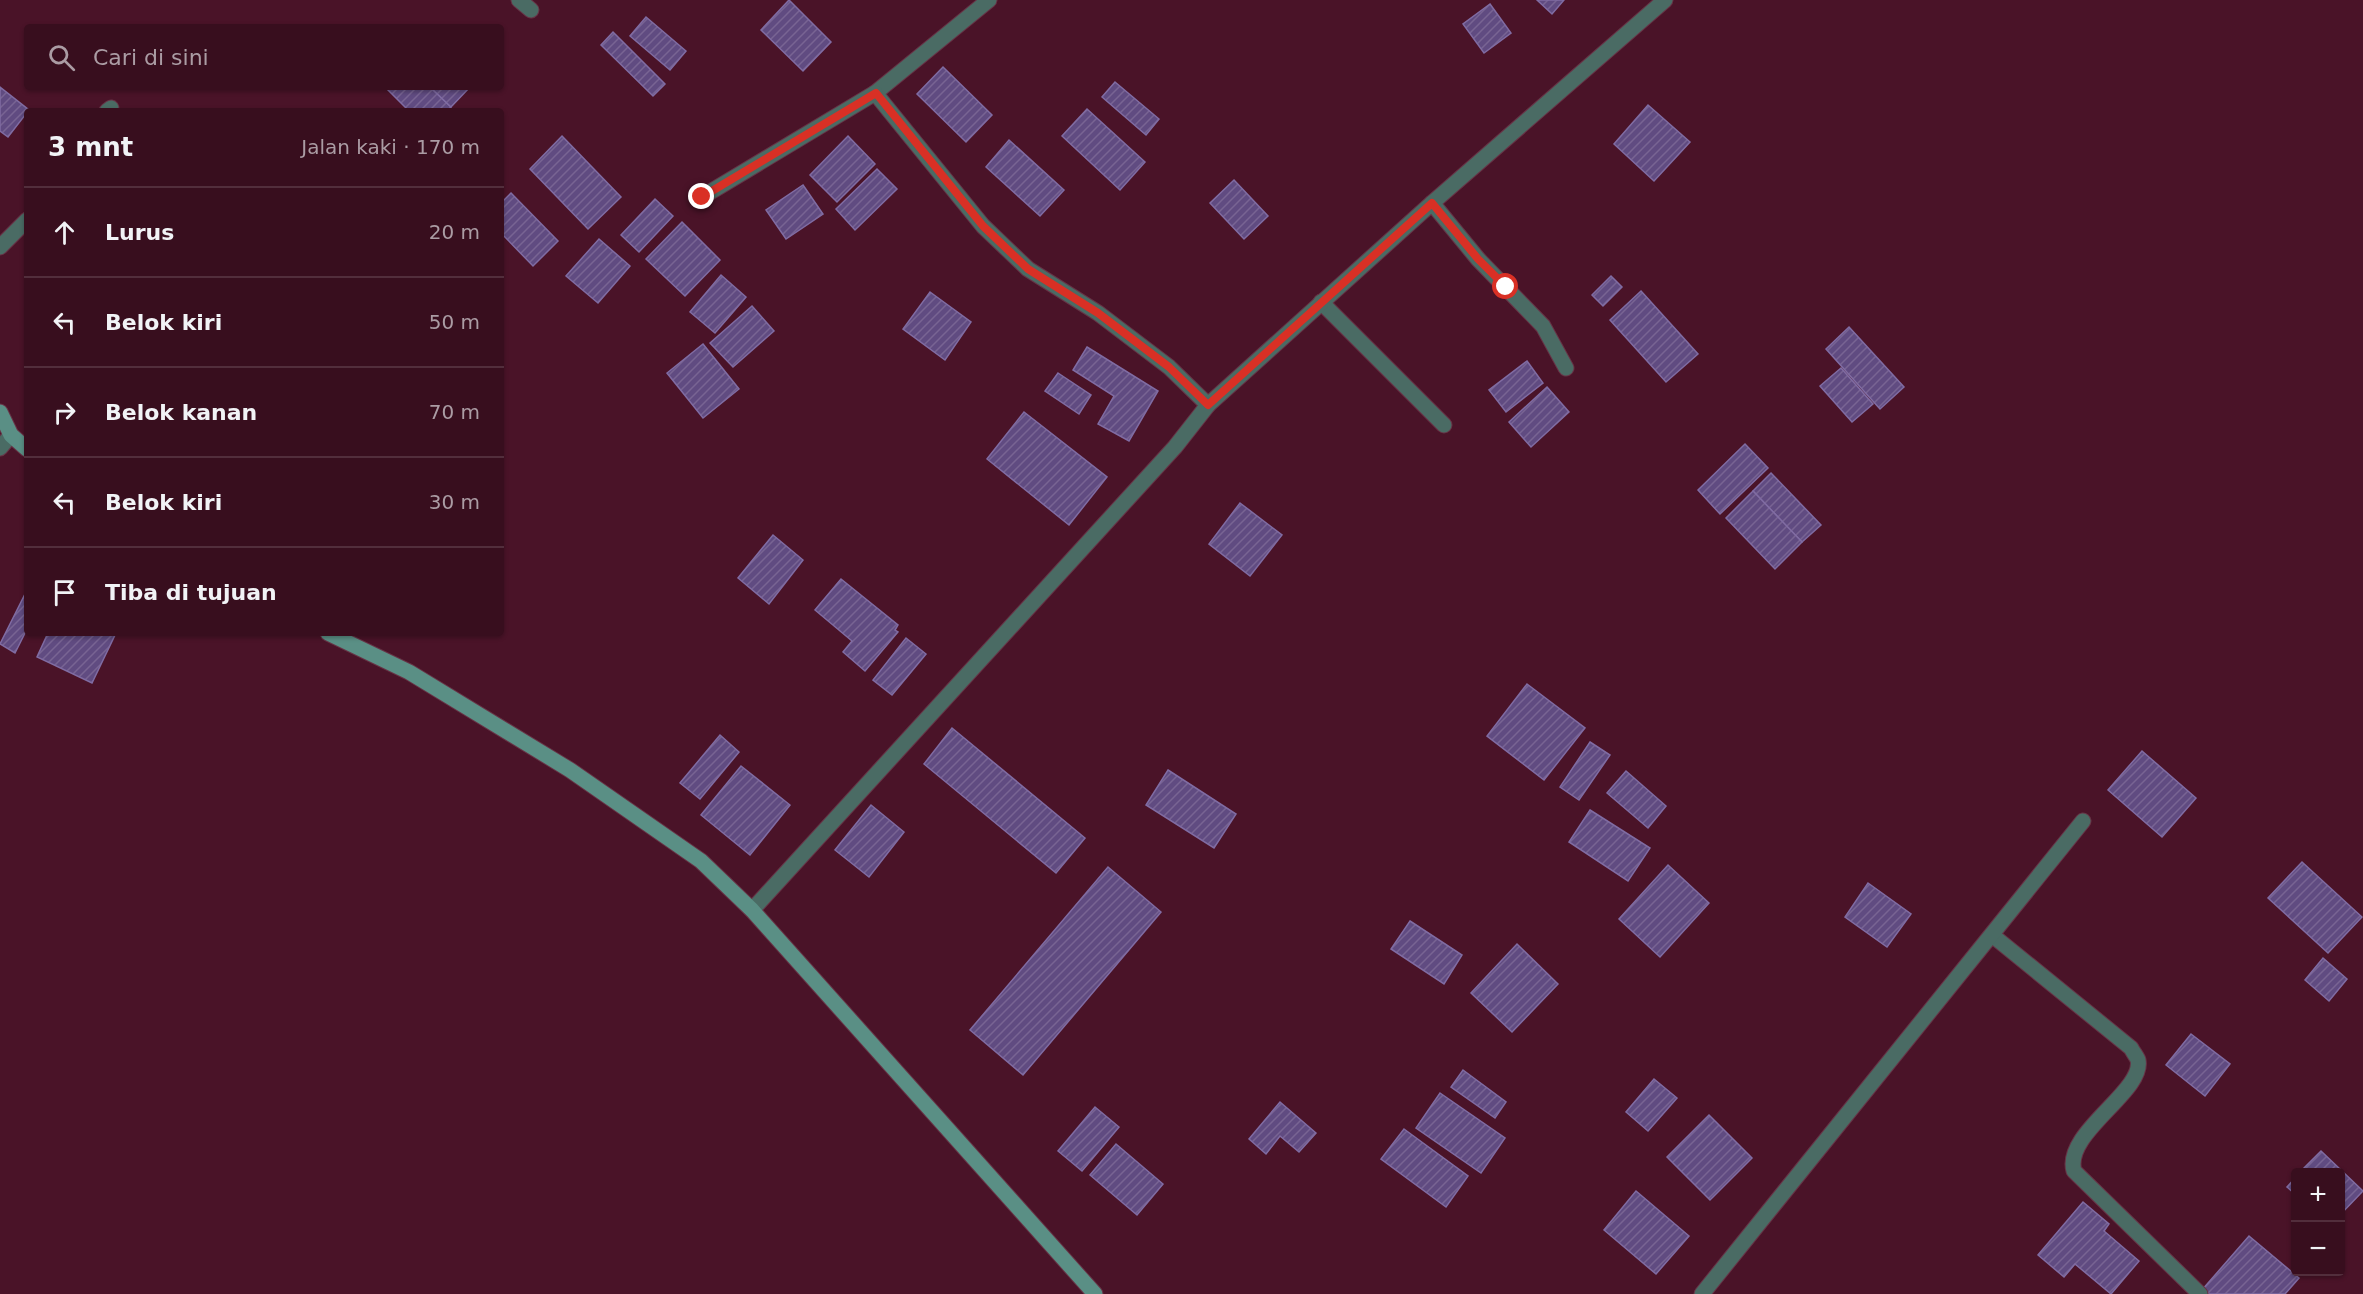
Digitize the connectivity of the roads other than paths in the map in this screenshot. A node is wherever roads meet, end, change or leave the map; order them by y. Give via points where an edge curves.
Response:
1 (989, 0) edge
2 (1665, 0) edge
3 (876, 93) junction
4 (702, 197) dead end
5 (1432, 203) junction
6 (24, 223) edge
7 (0, 247) edge
8 (1321, 302) junction
9 (1566, 368) dead end
10 (1208, 405) junction
11 (0, 412) edge
12 (1444, 425) dead end
13 (11, 435) junction
14 (24, 446) edge
15 (0, 448) edge
16 (334, 636) edge
17 (2083, 821) dead end
18 (752, 910) junction
19 (1992, 935) junction
20 (1095, 1294) edge
21 (1702, 1294) edge
22 (2200, 1294) edge

1 - 3 street
2 - 5 street
3 - 4 street
3 - 10 street via 983,226 1028,269 1098,313 1169,367
5 - 8 street
5 - 9 street via 1478,259 1543,326
6 - 7 street
8 - 10 street
8 - 12 street
10 - 18 street via 1175,447
11 - 13 street
13 - 14 street
13 - 15 street
16 - 18 street via 409,672 570,770 701,861
17 - 19 street
18 - 20 street
19 - 21 street
19 - 22 street via 2131,1048 2138,1060 2127,1089 2079,1142 2072,1162 2074,1171

